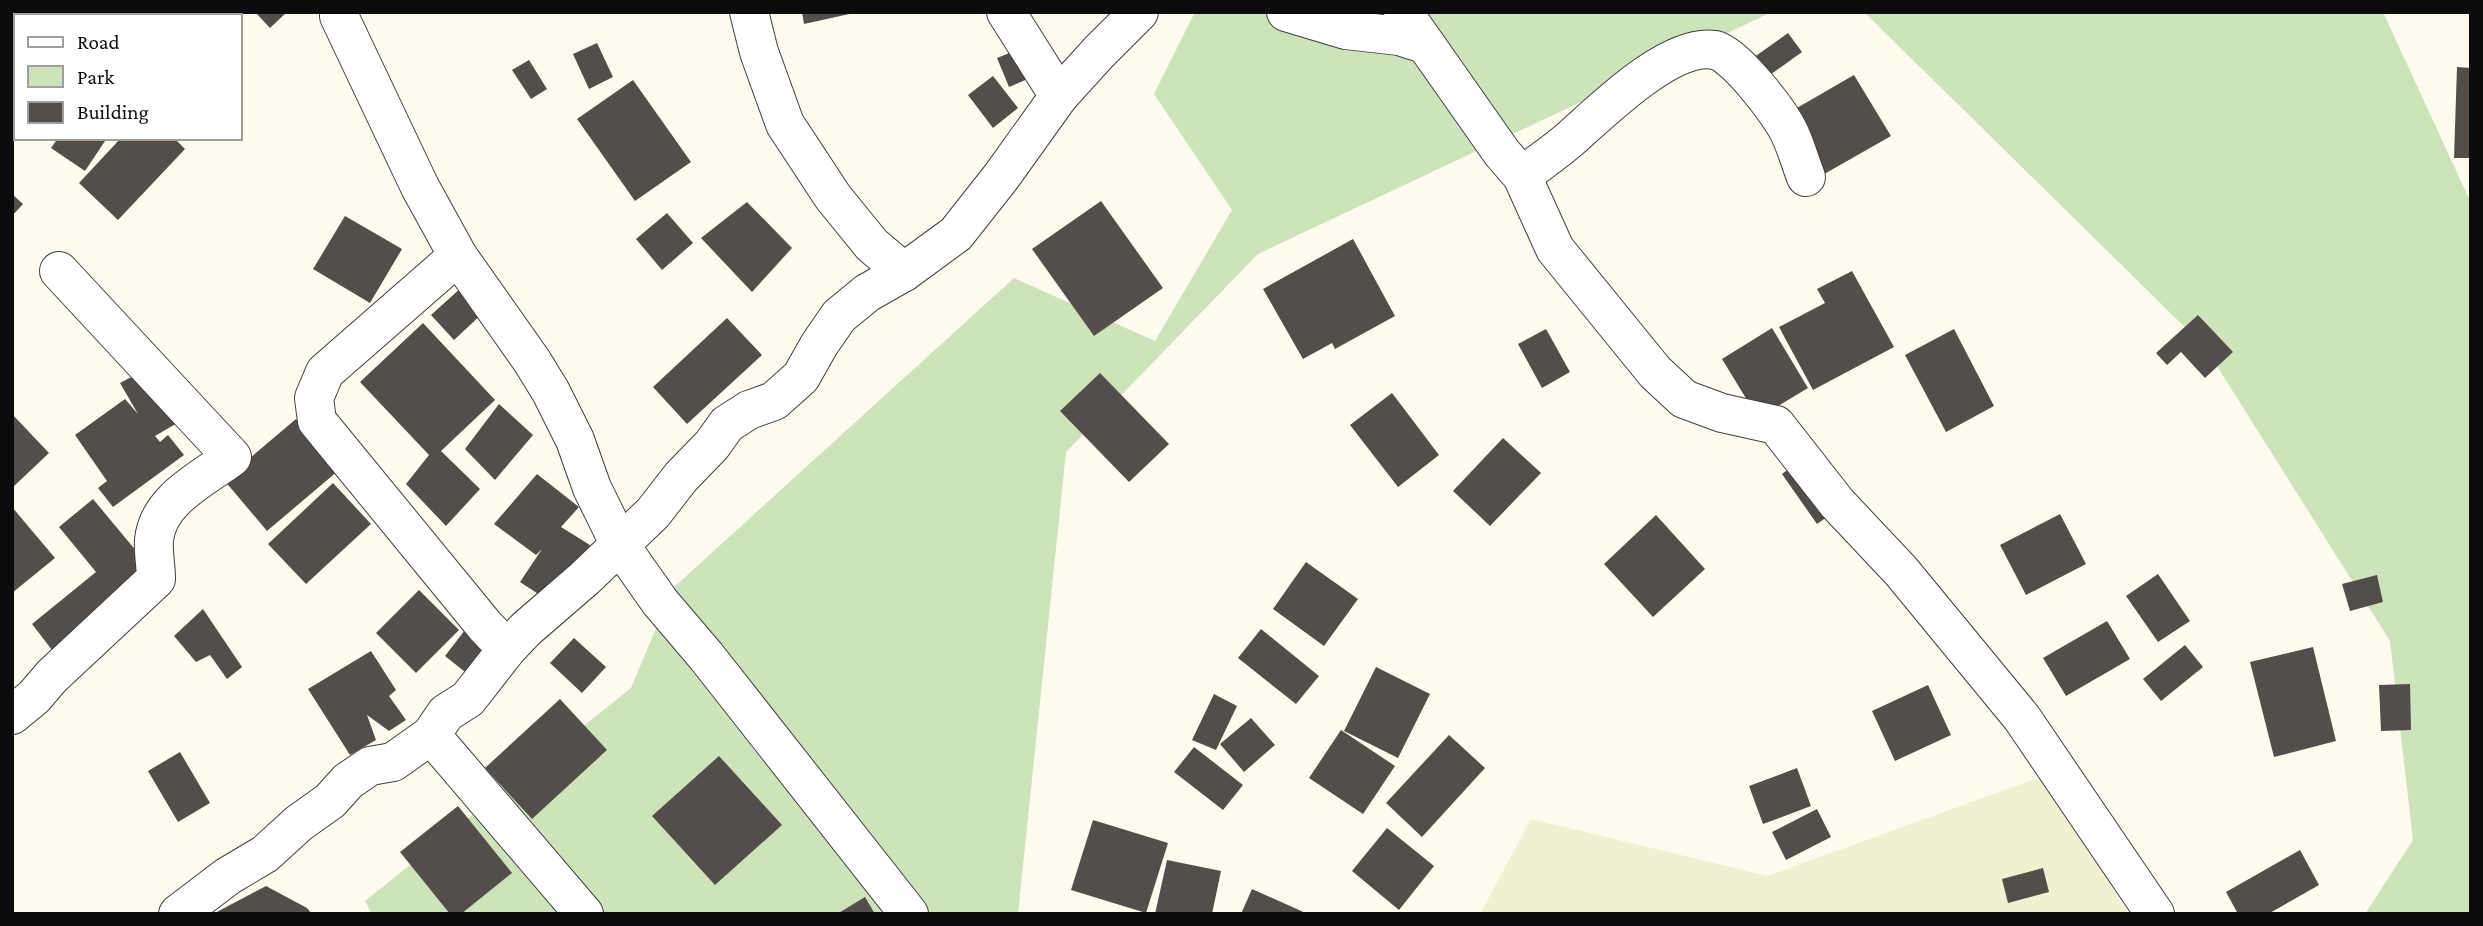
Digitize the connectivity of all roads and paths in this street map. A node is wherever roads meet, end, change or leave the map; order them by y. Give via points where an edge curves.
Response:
1 (749, 12) edge
2 (1006, 12) edge
3 (1139, 12) edge
4 (1286, 12) edge
5 (1403, 12) edge
6 (339, 16) dead end
7 (1424, 44) junction
8 (1059, 96) junction
9 (1522, 176) junction
10 (1806, 177) dead end
11 (458, 256) junction
12 (60, 271) dead end
13 (904, 272) junction
14 (620, 545) junction
15 (507, 649) junction
16 (12, 715) edge
17 (431, 735) junction
18 (178, 914) edge
19 (584, 914) edge
20 (909, 914) edge
21 (2155, 914) edge

1 - 13 street via 785,124 833,197 872,245
2 - 8 street
3 - 8 street
4 - 7 street via 1346,30
5 - 7 street
6 - 11 street
7 - 9 street
8 - 13 street via 956,234
9 - 10 street via 1624,90 1697,49 1718,50 1753,79 1789,131
9 - 21 street via 1555,249 1655,372 1684,399 1776,425 1837,503 1902,571 2022,719
11 - 14 street via 551,392
11 - 15 street via 325,372 314,398 317,421
12 - 16 street via 232,457 182,492 165,510 154,538 156,579
13 - 14 street via 839,316 801,377 774,401 727,424 653,513
14 - 15 street
14 - 20 street
15 - 17 street via 468,699 446,713
17 - 18 street via 393,762 370,766 348,781 265,854
17 - 19 street

